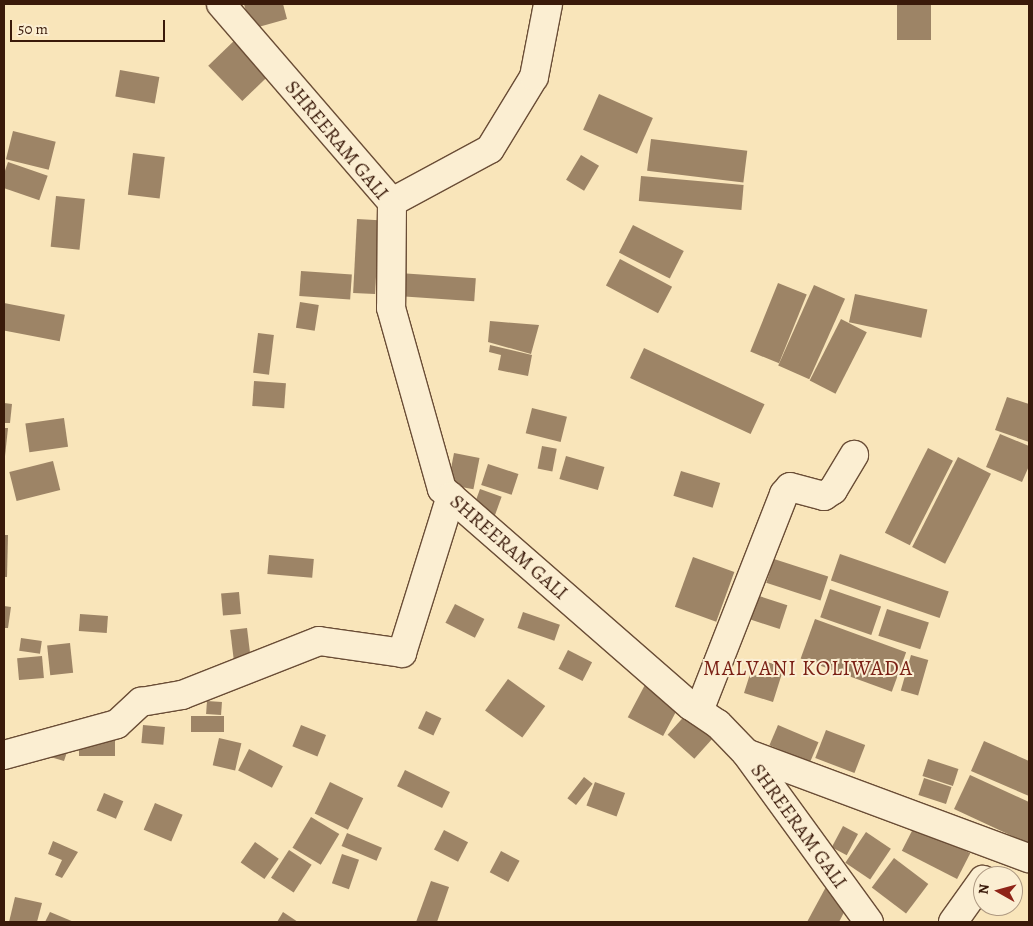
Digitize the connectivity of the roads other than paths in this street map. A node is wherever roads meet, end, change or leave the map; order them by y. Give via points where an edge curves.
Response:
1 (221, 4) edge
2 (548, 4) edge
3 (392, 202) junction
4 (854, 454) dead end
5 (451, 496) junction
6 (699, 711) junction
7 (746, 753) junction
8 (5, 755) edge
9 (1018, 853) edge
10 (1000, 866) edge
11 (973, 894) edge
12 (869, 922) edge
13 (953, 922) edge

1 - 3 street, SHREERAM GALI
2 - 3 street via 534,77 490,149
3 - 5 street, SHREERAM GALI via 391,308 442,489
4 - 6 street via 833,490 824,496 790,487 784,494
5 - 6 street, SHREERAM GALI
5 - 8 street via 402,654 319,641 182,695 141,702 118,724
6 - 7 street, SHREERAM GALI
7 - 9 street
7 - 12 street, SHREERAM GALI
9 - 10 street
11 - 13 street

